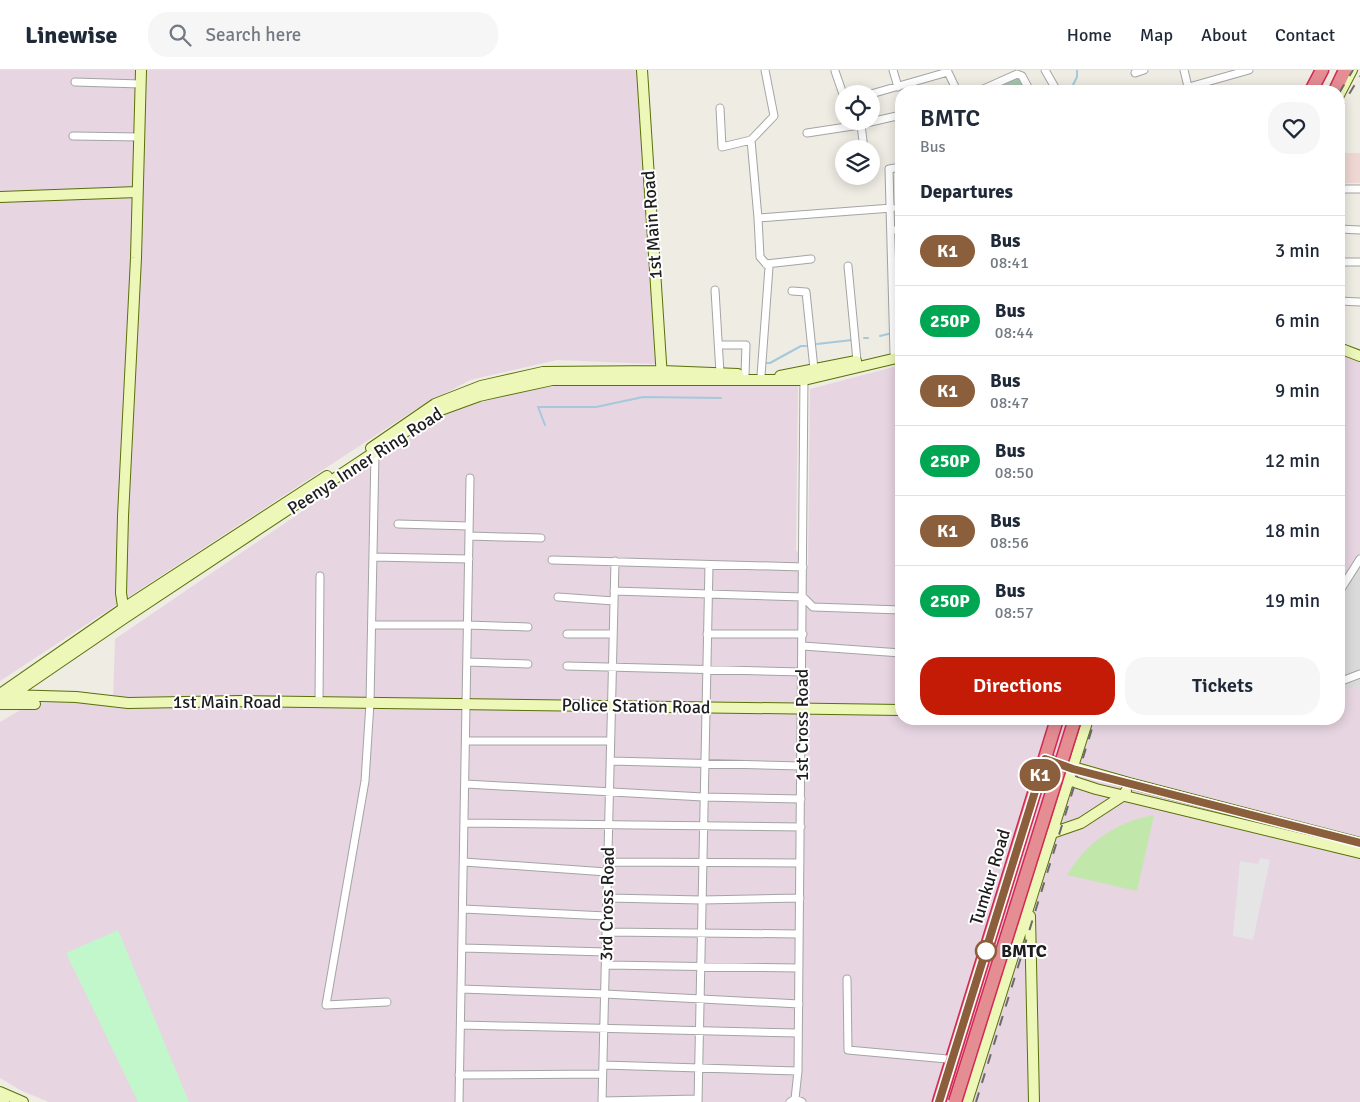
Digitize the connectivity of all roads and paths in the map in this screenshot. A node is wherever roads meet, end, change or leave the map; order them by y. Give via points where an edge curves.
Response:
1 (141, 70) edge
2 (642, 70) edge
3 (765, 70) edge
4 (893, 70) edge
5 (1045, 70) edge
6 (1144, 70) edge
7 (1184, 70) edge
8 (1249, 70) edge
9 (1316, 70) edge
10 (1322, 70) edge
11 (1330, 70) edge
12 (1339, 70) edge
13 (1345, 70) edge
14 (1352, 70) edge
15 (834, 71) edge
16 (947, 71) edge
17 (1135, 73) dead end
18 (75, 82) dead end
19 (141, 84) junction
20 (839, 85) edge
21 (897, 85) edge
22 (904, 85) edge
23 (954, 85) edge
24 (992, 85) edge
25 (1027, 85) edge
26 (1052, 85) edge
27 (1187, 85) edge
28 (1201, 85) edge
29 (1309, 85) edge
30 (1314, 85) edge
31 (1323, 85) edge
32 (1332, 85) edge
33 (1337, 85) edge
34 (1344, 85) edge
35 (895, 88) edge
36 (880, 92) edge
37 (720, 108) dead end
38 (895, 117) edge
39 (880, 121) edge
40 (835, 129) edge
41 (807, 133) dead end
42 (73, 136) dead end
43 (139, 137) junction
44 (751, 140) junction
45 (895, 168) edge
46 (1345, 188) edge
47 (1360, 189) edge
48 (137, 192) junction
49 (0, 197) edge
50 (895, 203) edge
51 (892, 204) junction
52 (758, 218) junction
53 (1345, 229) edge
54 (892, 230) joint
55 (1360, 230) edge
56 (810, 259) dead end
57 (893, 261) joint
58 (1345, 262) edge
59 (1360, 262) edge
60 (766, 264) junction
61 (848, 266) dead end
62 (895, 277) edge
63 (715, 290) dead end
64 (792, 291) dead end
65 (1345, 301) edge
66 (1360, 302) edge
67 (895, 320) edge
68 (895, 337) edge
69 (719, 345) junction
70 (1345, 350) edge
71 (895, 354) edge
72 (895, 354) edge
73 (1360, 356) edge
74 (857, 361) junction
75 (720, 373) junction
76 (808, 373) junction
77 (662, 375) junction
78 (745, 375) junction
79 (761, 376) junction
80 (375, 453) junction
81 (470, 478) dead end
82 (398, 524) dead end
83 (469, 526) junction
84 (469, 536) junction
85 (540, 538) dead end
86 (373, 557) junction
87 (469, 559) junction
88 (1360, 559) edge
89 (552, 560) dead end
90 (615, 561) junction
91 (709, 565) junction
92 (804, 567) junction
93 (320, 576) dead end
94 (1345, 583) edge
95 (614, 591) junction
96 (708, 594) junction
97 (558, 597) dead end
98 (803, 597) junction
99 (614, 601) junction
100 (135, 606) junction
101 (895, 610) edge
102 (124, 612) junction
103 (468, 625) junction
104 (372, 626) junction
105 (528, 627) dead end
106 (567, 634) dead end
107 (613, 634) junction
108 (707, 634) junction
109 (803, 634) junction
110 (803, 646) junction
111 (895, 653) edge
112 (468, 662) junction
113 (528, 664) dead end
114 (567, 666) dead end
115 (612, 668) junction
116 (706, 670) junction
117 (802, 672) junction
118 (1360, 674) edge
119 (1345, 680) edge
120 (5, 694) edge
121 (83, 700) junction
122 (319, 702) junction
123 (370, 703) junction
124 (0, 704) edge
125 (468, 704) junction
126 (611, 706) junction
127 (706, 708) junction
128 (802, 709) junction
129 (895, 710) edge
130 (1051, 725) edge
131 (1055, 725) edge
132 (1074, 725) edge
133 (1074, 725) edge
134 (1075, 725) edge
135 (466, 741) junction
136 (610, 741) junction
137 (611, 761) junction
138 (704, 764) junction
139 (1043, 765) junction
140 (801, 766) junction
141 (1067, 774) junction
142 (1128, 783) junction
143 (466, 784) junction
144 (609, 792) junction
145 (1124, 795) junction
146 (704, 797) junction
147 (801, 799) junction
148 (466, 822) junction
149 (609, 823) junction
150 (703, 824) junction
151 (801, 826) junction
152 (1052, 833) junction
153 (1360, 843) edge
154 (1360, 853) edge
155 (464, 862) junction
156 (608, 862) junction
157 (800, 863) junction
158 (703, 864) junction
159 (607, 872) junction
160 (607, 898) junction
161 (800, 898) junction
162 (702, 900) junction
163 (1030, 907) junction
164 (463, 909) junction
165 (606, 916) junction
166 (606, 932) junction
167 (701, 932) junction
168 (800, 934) junction
169 (462, 948) junction
170 (606, 952) junction
171 (606, 965) junction
172 (700, 966) junction
173 (799, 968) junction
174 (847, 979) dead end
175 (461, 989) junction
176 (605, 994) junction
177 (700, 999) junction
178 (386, 1002) dead end
179 (799, 1004) junction
180 (460, 1024) junction
181 (604, 1030) junction
182 (699, 1031) junction
183 (798, 1033) junction
184 (947, 1059) junction
185 (603, 1065) junction
186 (698, 1069) junction
187 (798, 1071) junction
188 (459, 1074) junction
189 (602, 1074) junction
190 (0, 1092) edge
191 (0, 1100) edge
192 (602, 1101) edge
193 (698, 1101) edge
194 (796, 1101) edge
195 (4, 1102) edge
196 (23, 1102) edge
197 (459, 1102) edge
198 (934, 1102) edge
199 (939, 1102) edge
200 (947, 1102) edge
201 (955, 1102) edge
202 (961, 1102) edge
203 (967, 1102) edge
204 (1034, 1102) edge

1 - 19 street
2 - 77 street, 1st Main Road
3 - 44 street via 774,116
4 - 21 street
5 - 26 street
6 - 17 street
7 - 27 street
8 - 28 street
9 - 29 street
10 - 30 highway
11 - 31 highway
12 - 32 highway
13 - 33 highway
14 - 34 street
15 - 20 street
16 - 22 street
16 - 23 street
18 - 19 street
19 - 43 street
24 - 25 street via 1017,74
35 - 36 street
37 - 44 street via 722,147
38 - 39 street
40 - 41 street
42 - 43 street
43 - 48 street
44 - 52 street
45 - 51 street via 889,169
46 - 47 street
48 - 49 street
48 - 102 street via 123,516 121,593
50 - 51 street
51 - 52 street
51 - 54 street
52 - 60 street via 760,257
53 - 55 street
54 - 57 street
56 - 60 street
57 - 62 street
58 - 59 street
60 - 79 street via 769,267
61 - 74 street
63 - 69 street
64 - 76 street, 1st Cross Road via 806,292
65 - 66 street
67 - 68 street
69 - 75 street
69 - 78 street via 746,345
70 - 73 street
71 - 74 street, Peenya Inner Ring Road
72 - 76 street, Peenya Inner Ring Road
74 - 76 street, Peenya Inner Ring Road
75 - 77 street, Peenya Inner Ring Road
75 - 78 street, Peenya Inner Ring Road
76 - 77 street, Peenya Inner Ring Road
76 - 79 street, Peenya Inner Ring Road
76 - 92 street, 1st Cross Road
77 - 80 street, Peenya Inner Ring Road via 552,380 479,396 435,412
77 - 100 street, Peenya Inner Ring Road via 543,372 480,386 435,404
78 - 79 street, Peenya Inner Ring Road
80 - 86 street
80 - 100 street, Peenya Inner Ring Road
81 - 83 street
82 - 83 street
83 - 84 street
84 - 85 street
84 - 87 street
86 - 87 street
86 - 104 street
87 - 103 street
88 - 94 street
89 - 90 street
90 - 91 street
90 - 95 street, 3rd Cross Road
91 - 92 street
91 - 96 street
92 - 98 street, 1st Cross Road
93 - 122 street
95 - 96 street
95 - 99 street, 3rd Cross Road
96 - 98 street
96 - 108 street
97 - 99 street
98 - 101 street via 813,607
98 - 109 street, 1st Cross Road
99 - 107 street, 3rd Cross Road
100 - 102 street, Peenya Inner Ring Road
102 - 120 street, Peenya Inner Ring Road
103 - 104 street
103 - 105 street
103 - 112 street
104 - 123 street
106 - 107 street
107 - 115 street, 3rd Cross Road
108 - 109 street
108 - 116 street
109 - 110 street, 1st Cross Road
110 - 111 street
110 - 117 street, 1st Cross Road
112 - 113 street
112 - 125 street
114 - 115 street
115 - 116 street
115 - 126 street, 3rd Cross Road
116 - 117 street
116 - 127 street
117 - 128 street, 1st Cross Road
118 - 119 street
120 - 121 street, 1st Main Road
120 - 124 street, Peenya Inner Ring Road
121 - 122 street, 1st Main Road via 128,703
121 - 124 street, 1st Main Road via 76,703
122 - 123 street, 1st Main Road
123 - 125 street, Police Station Road
123 - 178 street via 365,781 326,1006
125 - 126 street, Police Station Road
125 - 135 street
126 - 127 street, Police Station Road
126 - 136 street, 3rd Cross Road
127 - 128 street, Police Station Road
127 - 138 street
128 - 129 street, Police Station Road
128 - 140 street, 1st Cross Road
130 - 184 street
131 - 139 highway, Tumkur Road
132 - 200 highway
133 - 201 highway, bridge
134 - 141 highway
135 - 136 street
135 - 143 street
136 - 137 street, 3rd Cross Road
137 - 138 street
137 - 144 street, 3rd Cross Road
138 - 140 street
138 - 146 street
139 - 141 street
139 - 199 highway, Tumkur Road
140 - 147 street, 1st Cross Road
141 - 142 street
141 - 145 street
141 - 152 street
141 - 202 highway
142 - 145 street
142 - 153 street
143 - 144 street
143 - 148 street
144 - 146 street
144 - 149 street, 3rd Cross Road
145 - 152 street via 1081,823
145 - 154 street
146 - 147 street
146 - 150 street
147 - 151 street, 1st Cross Road
148 - 149 street
148 - 155 street
149 - 150 street
149 - 156 street, 3rd Cross Road
150 - 151 street
150 - 158 street
151 - 157 street, 1st Cross Road
152 - 163 street
155 - 159 street
155 - 164 street
156 - 158 street
156 - 159 street, 3rd Cross Road
157 - 158 street
157 - 161 street, 1st Cross Road
158 - 162 street
159 - 160 street, 3rd Cross Road
160 - 162 street
160 - 165 street, 3rd Cross Road
161 - 162 street
161 - 168 street, 1st Cross Road
162 - 167 street
163 - 203 street
163 - 204 street
164 - 165 street
164 - 169 street
165 - 166 street, 3rd Cross Road
166 - 167 street
166 - 170 street, 3rd Cross Road
167 - 168 street
167 - 172 street
168 - 173 street, 1st Cross Road
169 - 170 street
169 - 175 street
170 - 171 street, 3rd Cross Road
171 - 172 street
171 - 176 street, 3rd Cross Road
172 - 173 street
172 - 177 street
173 - 179 street, 1st Cross Road
174 - 184 street via 848,1050
175 - 176 street
175 - 180 street
176 - 177 street
176 - 181 street, 3rd Cross Road
177 - 179 street
177 - 182 street
179 - 183 street, 1st Cross Road
180 - 181 street
180 - 188 street
181 - 182 street
181 - 185 street, 3rd Cross Road
182 - 183 street
182 - 186 street
183 - 187 street, 1st Cross Road
184 - 198 street
185 - 186 street
185 - 189 street, 3rd Cross Road
186 - 187 street
186 - 193 street
187 - 194 street, 1st Cross Road
188 - 189 street
188 - 197 street
189 - 192 street, 3rd Cross Road
190 - 196 street
191 - 195 street
192 - 193 street

